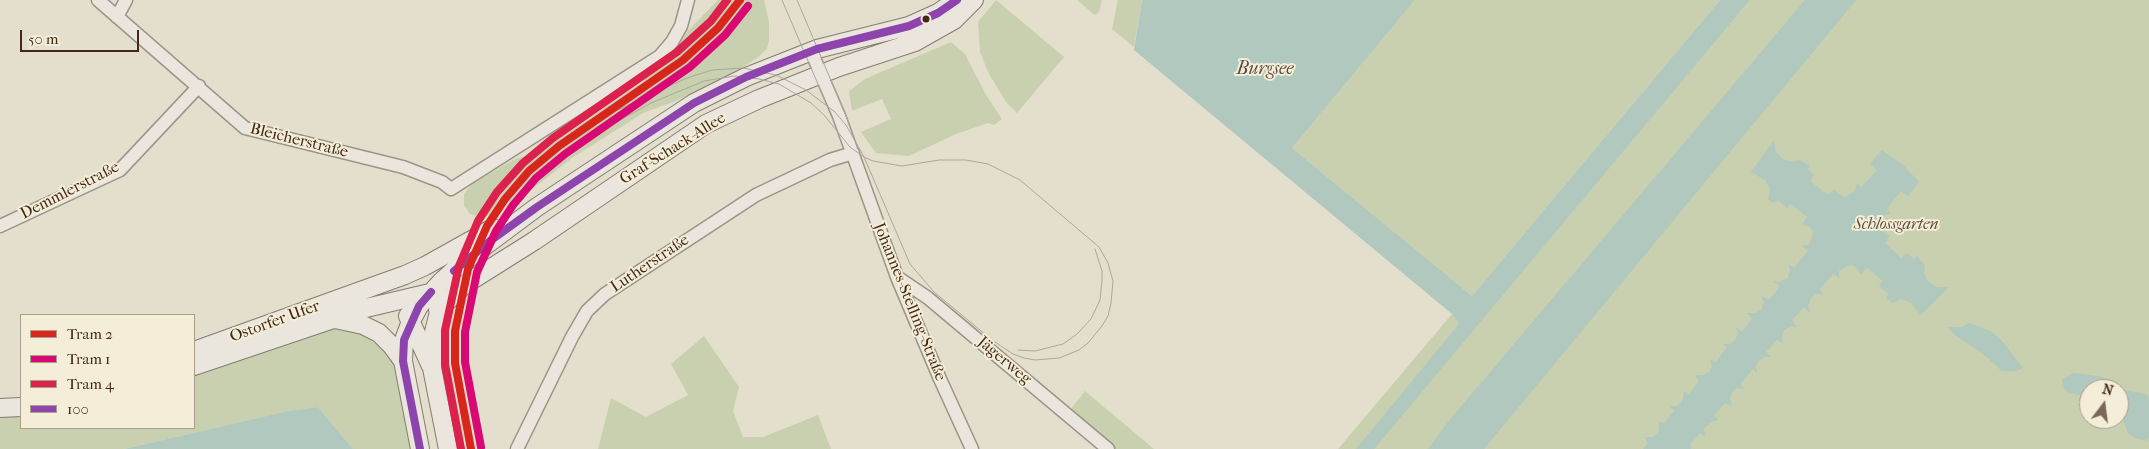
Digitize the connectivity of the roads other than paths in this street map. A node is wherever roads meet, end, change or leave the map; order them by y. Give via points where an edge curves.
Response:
1 (98, 0) edge
2 (126, 0) edge
3 (688, 0) edge
4 (957, 0) edge
5 (974, 0) edge
6 (118, 17) junction
7 (811, 51) junction
8 (821, 74) junction
9 (199, 86) junction
10 (853, 153) junction
11 (537, 207) junction
12 (0, 226) edge
13 (468, 242) junction
14 (425, 266) joint
15 (897, 276) junction
16 (459, 278) junction
17 (438, 291) junction
18 (357, 293) junction
19 (397, 301) junction
20 (438, 310) junction
21 (332, 319) junction
22 (411, 321) junction
23 (195, 352) edge
24 (402, 361) junction
25 (195, 366) edge
26 (432, 368) junction
27 (20, 406) edge
28 (0, 408) edge
29 (420, 449) edge
30 (448, 449) edge
31 (517, 449) edge
32 (972, 449) edge
33 (1108, 449) edge

1 - 6 street, Bleicherstraße
2 - 6 street
3 - 9 street, Bleicherstraße via 681,26 660,56 451,190 442,182 403,167 244,128
4 - 7 street, Graf-Schack-Allee via 910,26
5 - 8 street, Graf-Schack-Allee via 954,20 932,34
6 - 9 street, Bleicherstraße
7 - 8 street, Johannes-Stelling-Straße
7 - 11 street, Graf-Schack-Allee via 746,77 694,103
8 - 10 street, Johannes-Stelling-Straße
8 - 16 street, Graf-Schack-Allee via 706,124 534,241
9 - 12 street, Demmlerstraße via 120,170
10 - 15 street, Johannes-Stelling-Straße
10 - 31 street, Lutherstraße via 830,160 756,195 605,294 587,312 572,337
11 - 13 street, Graf-Schack-Allee
11 - 16 street, Graf-Schack-Allee via 490,241
13 - 14 street, Graf-Schack-Allee
13 - 16 street
13 - 19 street, Graf-Schack-Allee
14 - 18 street, Ostorfer Ufer
15 - 32 street, Johannes-Stelling-Straße
15 - 33 street, Jägerweg via 928,298
16 - 17 street, Ostorfer Ufer
16 - 20 street
17 - 19 street, Ostorfer Ufer
17 - 20 street
17 - 22 street via 419,306
18 - 19 street, Ostorfer Ufer via 383,295
18 - 23 street, Ostorfer Ufer
19 - 21 street, Ostorfer Ufer
19 - 22 street
20 - 26 street
21 - 24 street, Ostorfer Ufer via 363,325 392,346
21 - 25 street, Ostorfer Ufer
22 - 24 street via 404,340
22 - 26 street
24 - 29 street
26 - 30 street
27 - 28 street

